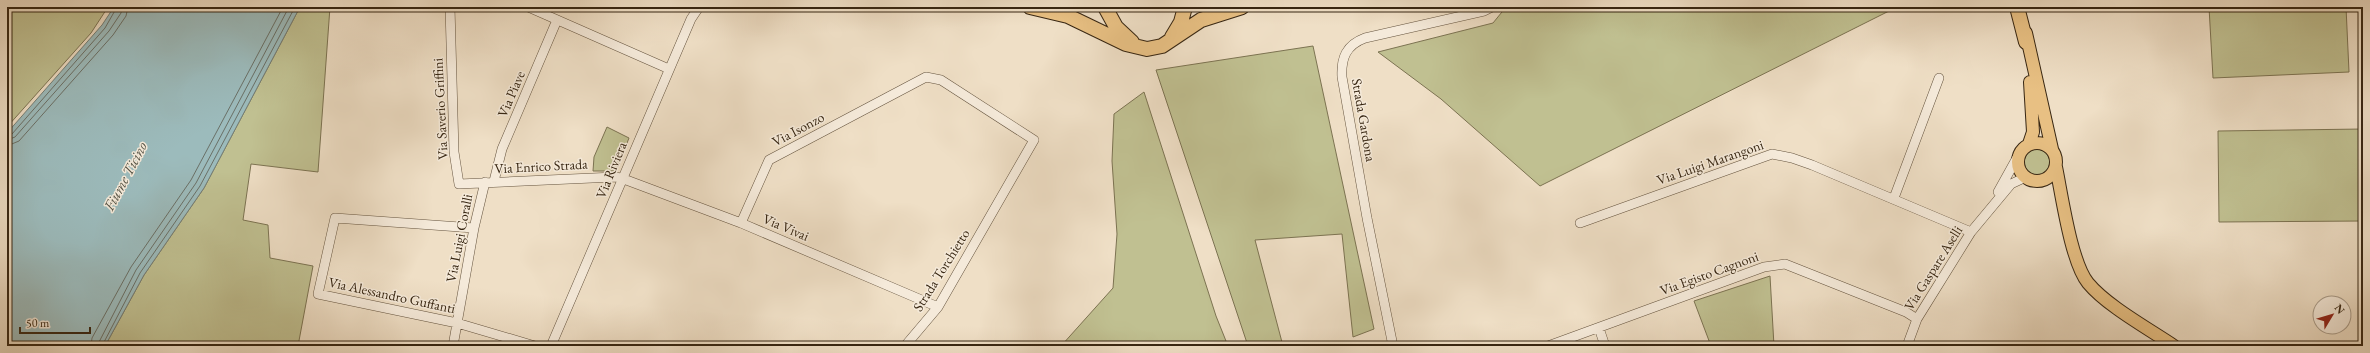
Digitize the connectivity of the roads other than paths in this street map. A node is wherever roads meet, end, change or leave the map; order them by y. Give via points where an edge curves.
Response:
1 (450, 7) edge
2 (528, 7) edge
3 (700, 7) edge
4 (1030, 7) edge
5 (1105, 7) edge
6 (1185, 7) edge
7 (1242, 7) edge
8 (1492, 7) edge
9 (2017, 7) edge
10 (2023, 7) edge
11 (558, 20) junction
12 (1169, 42) junction
13 (2027, 46) junction
14 (1142, 48) junction
15 (669, 69) junction
16 (1939, 78) dead end
17 (2029, 144) junction
18 (2052, 149) junction
19 (2018, 156) junction
20 (2056, 167) junction
21 (2026, 177) junction
22 (621, 178) junction
23 (2046, 179) junction
24 (489, 182) junction
25 (2063, 197) junction
26 (1894, 198) junction
27 (1990, 207) junction
28 (741, 223) junction
29 (1580, 223) dead end
30 (984, 227) joint
31 (474, 228) junction
32 (1972, 232) junction
33 (938, 307) junction
34 (1917, 319) junction
35 (457, 323) junction
36 (1599, 328) junction
37 (453, 346) edge
38 (535, 346) edge
39 (552, 346) edge
40 (905, 346) edge
41 (1393, 346) edge
42 (1548, 346) edge
43 (1605, 346) edge
44 (1907, 346) edge
45 (2174, 346) edge

1 - 24 street, Via Saverio Griffini via 454,145 459,184
2 - 11 street
3 - 15 street, Via Riviera via 691,19
4 - 14 highway via 1068,16 1126,44
5 - 14 highway via 1122,33
6 - 12 highway via 1181,22
7 - 12 highway via 1197,22
8 - 41 street, Strada Gardona via 1365,38 1347,49 1341,62 1365,211
9 - 13 highway
10 - 13 main road
11 - 15 street
11 - 24 street, Via Piave
12 - 14 highway via 1157,48
13 - 17 main road via 2033,132
13 - 18 main road
15 - 22 street, Via Riviera
16 - 26 street
17 - 18 main road via 2041,143
17 - 19 main road
18 - 20 main road
19 - 21 main road via 2018,164
19 - 27 street, Via Gaspare Aselli
20 - 23 main road
20 - 25 main road
21 - 23 main road via 2039,181
21 - 27 street, Via Gaspare Aselli via 2011,184
22 - 24 street, Via Enrico Strada
22 - 28 street, Via Vivai
22 - 39 street, Via Riviera
23 - 25 main road via 2055,184
24 - 31 street, Via Luigi Coralli
25 - 45 main road via 2077,263 2088,283 2108,301
26 - 29 street, Via Luigi Marangoni via 1792,158 1772,154
26 - 32 street, Via Luigi Marangoni
27 - 32 street, Via Gaspare Aselli
28 - 30 street, Via Isonzo via 769,160 926,77 942,80 1034,140
28 - 33 street, Via Vivai
30 - 33 street, Strada Torchietto
31 - 35 street, Via Luigi Coralli
31 - 35 street, Via Alessandro Guffanti via 335,218 318,294
32 - 34 street, Via Gaspare Aselli
33 - 40 street, Strada Torchietto
34 - 36 street, Via Egisto Cagnoni via 1906,312 1785,264 1764,267
34 - 44 street, Via Gaspare Aselli
35 - 37 street, Via Luigi Coralli
35 - 38 street, Via Alessandro Guffanti
36 - 42 street, Via Egisto Cagnoni
36 - 43 street

